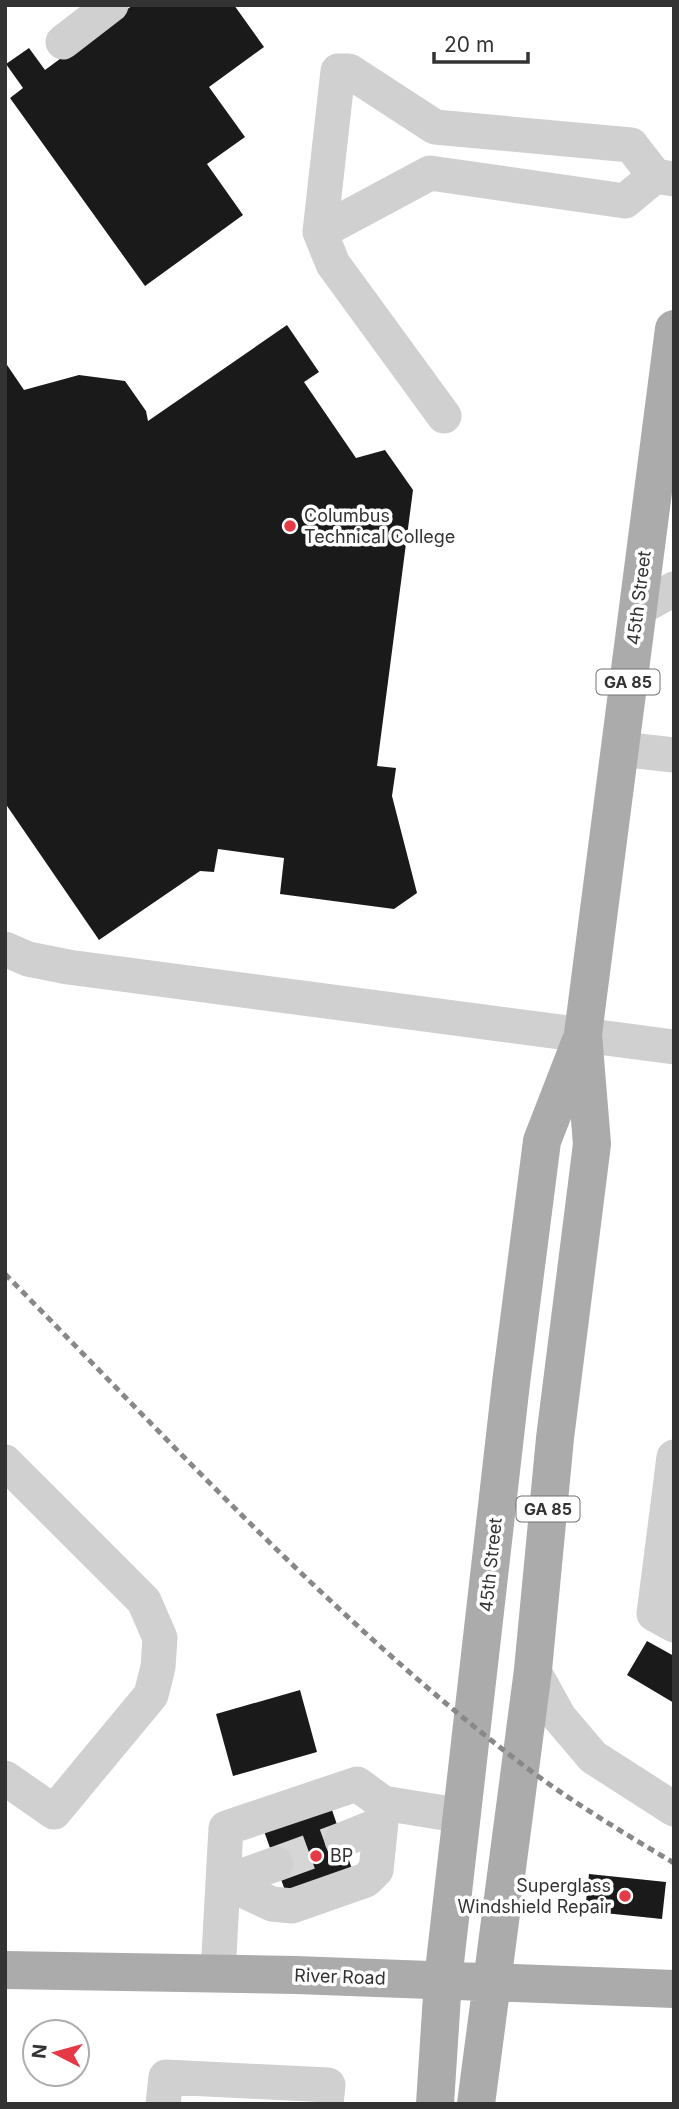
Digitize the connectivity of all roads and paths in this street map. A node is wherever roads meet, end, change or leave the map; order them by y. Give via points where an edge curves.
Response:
1 (111, 5) edge
2 (63, 41) dead end
3 (664, 178) edge
4 (320, 232) junction
5 (674, 329) edge
6 (444, 416) dead end
7 (666, 447) edge
8 (674, 589) edge
9 (638, 608) junction
10 (620, 749) junction
11 (674, 755) edge
12 (5, 949) edge
13 (583, 1034) junction
14 (674, 1047) edge
15 (674, 1457) edge
16 (5, 1462) edge
17 (674, 1625) edge
18 (533, 1670) junction
19 (5, 1778) edge
20 (674, 1810) edge
21 (381, 1814) junction
22 (463, 1816) junction
23 (342, 1840) tunnel mouth
24 (276, 1864) tunnel mouth
25 (225, 1882) junction
26 (5, 1970) edge
27 (218, 1973) junction
28 (443, 1980) junction
29 (492, 1983) junction
30 (674, 1989) edge
31 (268, 2093) edge
32 (163, 2104) edge
33 (326, 2104) edge
34 (435, 2104) edge
35 (476, 2104) edge

1 - 2 street
3 - 4 street via 625,201 430,173
3 - 4 street via 631,145 435,127 349,71 338,71
4 - 6 street via 333,264
5 - 7 main road, 45th Street / GA 85
7 - 9 main road, 45th Street / GA 85
8 - 9 street
9 - 10 main road, 45th Street / GA 85
10 - 11 street
10 - 13 main road, 45th Street / GA 85
12 - 13 street via 68,967
13 - 14 street
13 - 18 main road, 45th Street / GA 85 via 592,1144 555,1438
13 - 22 main road, 45th Street / GA 85 via 542,1141 510,1383
15 - 17 street via 654,1614
16 - 19 street via 144,1601 160,1638 159,1667 151,1695 54,1812
18 - 20 street via 559,1717 593,1757
18 - 29 main road, 45th Street / GA 85
21 - 22 street
21 - 23 street
21 - 25 street via 376,1870 366,1880 292,1906 272,1904
21 - 25 street via 357,1784 226,1828
22 - 28 main road, 45th Street / GA 85
24 - 25 street
25 - 27 street
26 - 27 main road, River Road
27 - 28 main road, River Road
28 - 29 main road, River Road
28 - 34 main road, 45th Street / GA 85
29 - 30 main road, River Road
29 - 35 main road, 45th Street / GA 85
31 - 32 street via 166,2077
31 - 33 street via 328,2085

